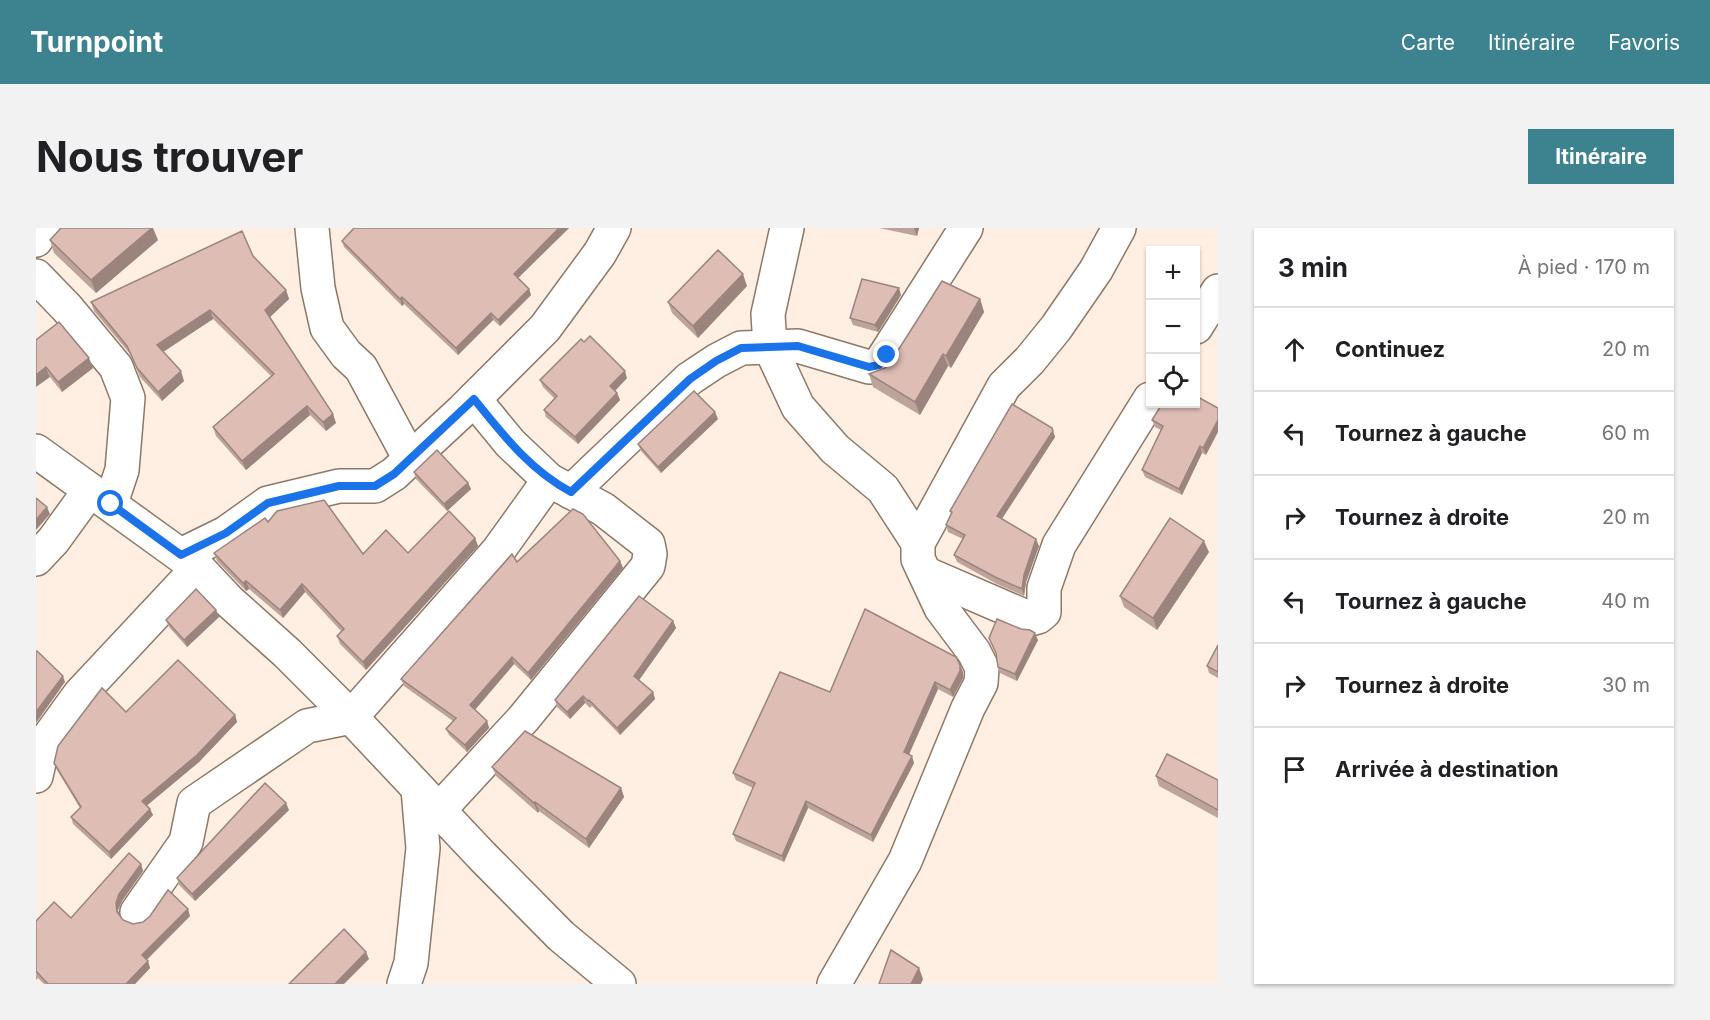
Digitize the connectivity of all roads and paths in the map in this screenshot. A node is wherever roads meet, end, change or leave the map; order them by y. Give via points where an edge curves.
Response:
1 (44, 228) edge
2 (312, 228) edge
3 (614, 228) edge
4 (787, 228) edge
5 (966, 228) edge
6 (1119, 228) edge
7 (36, 240) edge
8 (36, 276) edge
9 (1218, 291) edge
10 (1200, 320) edge
11 (771, 347) junction
12 (474, 399) junction
13 (1146, 405) edge
14 (36, 451) edge
15 (410, 459) junction
16 (560, 486) junction
17 (100, 497) junction
18 (918, 543) junction
19 (36, 559) edge
20 (190, 561) junction
21 (927, 574) junction
22 (351, 717) junction
23 (39, 745) edge
24 (36, 776) edge
25 (429, 799) junction
26 (137, 912) dead end
27 (404, 984) edge
28 (619, 984) edge
29 (834, 984) edge

1 - 7 street
2 - 15 street via 327,328 361,368
3 - 12 street via 545,328
4 - 11 street via 768,314
5 - 11 street via 879,365 869,367 798,346
6 - 18 street via 1056,328 1004,386
8 - 17 street via 116,367 128,398 122,470
9 - 10 street
11 - 16 street via 741,348 716,361
11 - 18 street via 798,407 836,449 883,489
12 - 15 street
12 - 16 street via 510,443
13 - 21 street via 1059,545 1044,588 1044,612 1038,617 1031,619
14 - 17 street
15 - 20 street via 375,486 339,486 268,503
16 - 22 street
16 - 25 street via 603,509 648,544 648,566 524,718
17 - 19 street
17 - 20 street
18 - 21 street via 918,559
20 - 22 street
20 - 23 street
21 - 29 street via 941,608 982,668 981,683 905,861
22 - 25 street
22 - 26 street via 307,726 194,803 186,842
23 - 24 street
25 - 27 street via 411,963
25 - 28 street via 561,936

